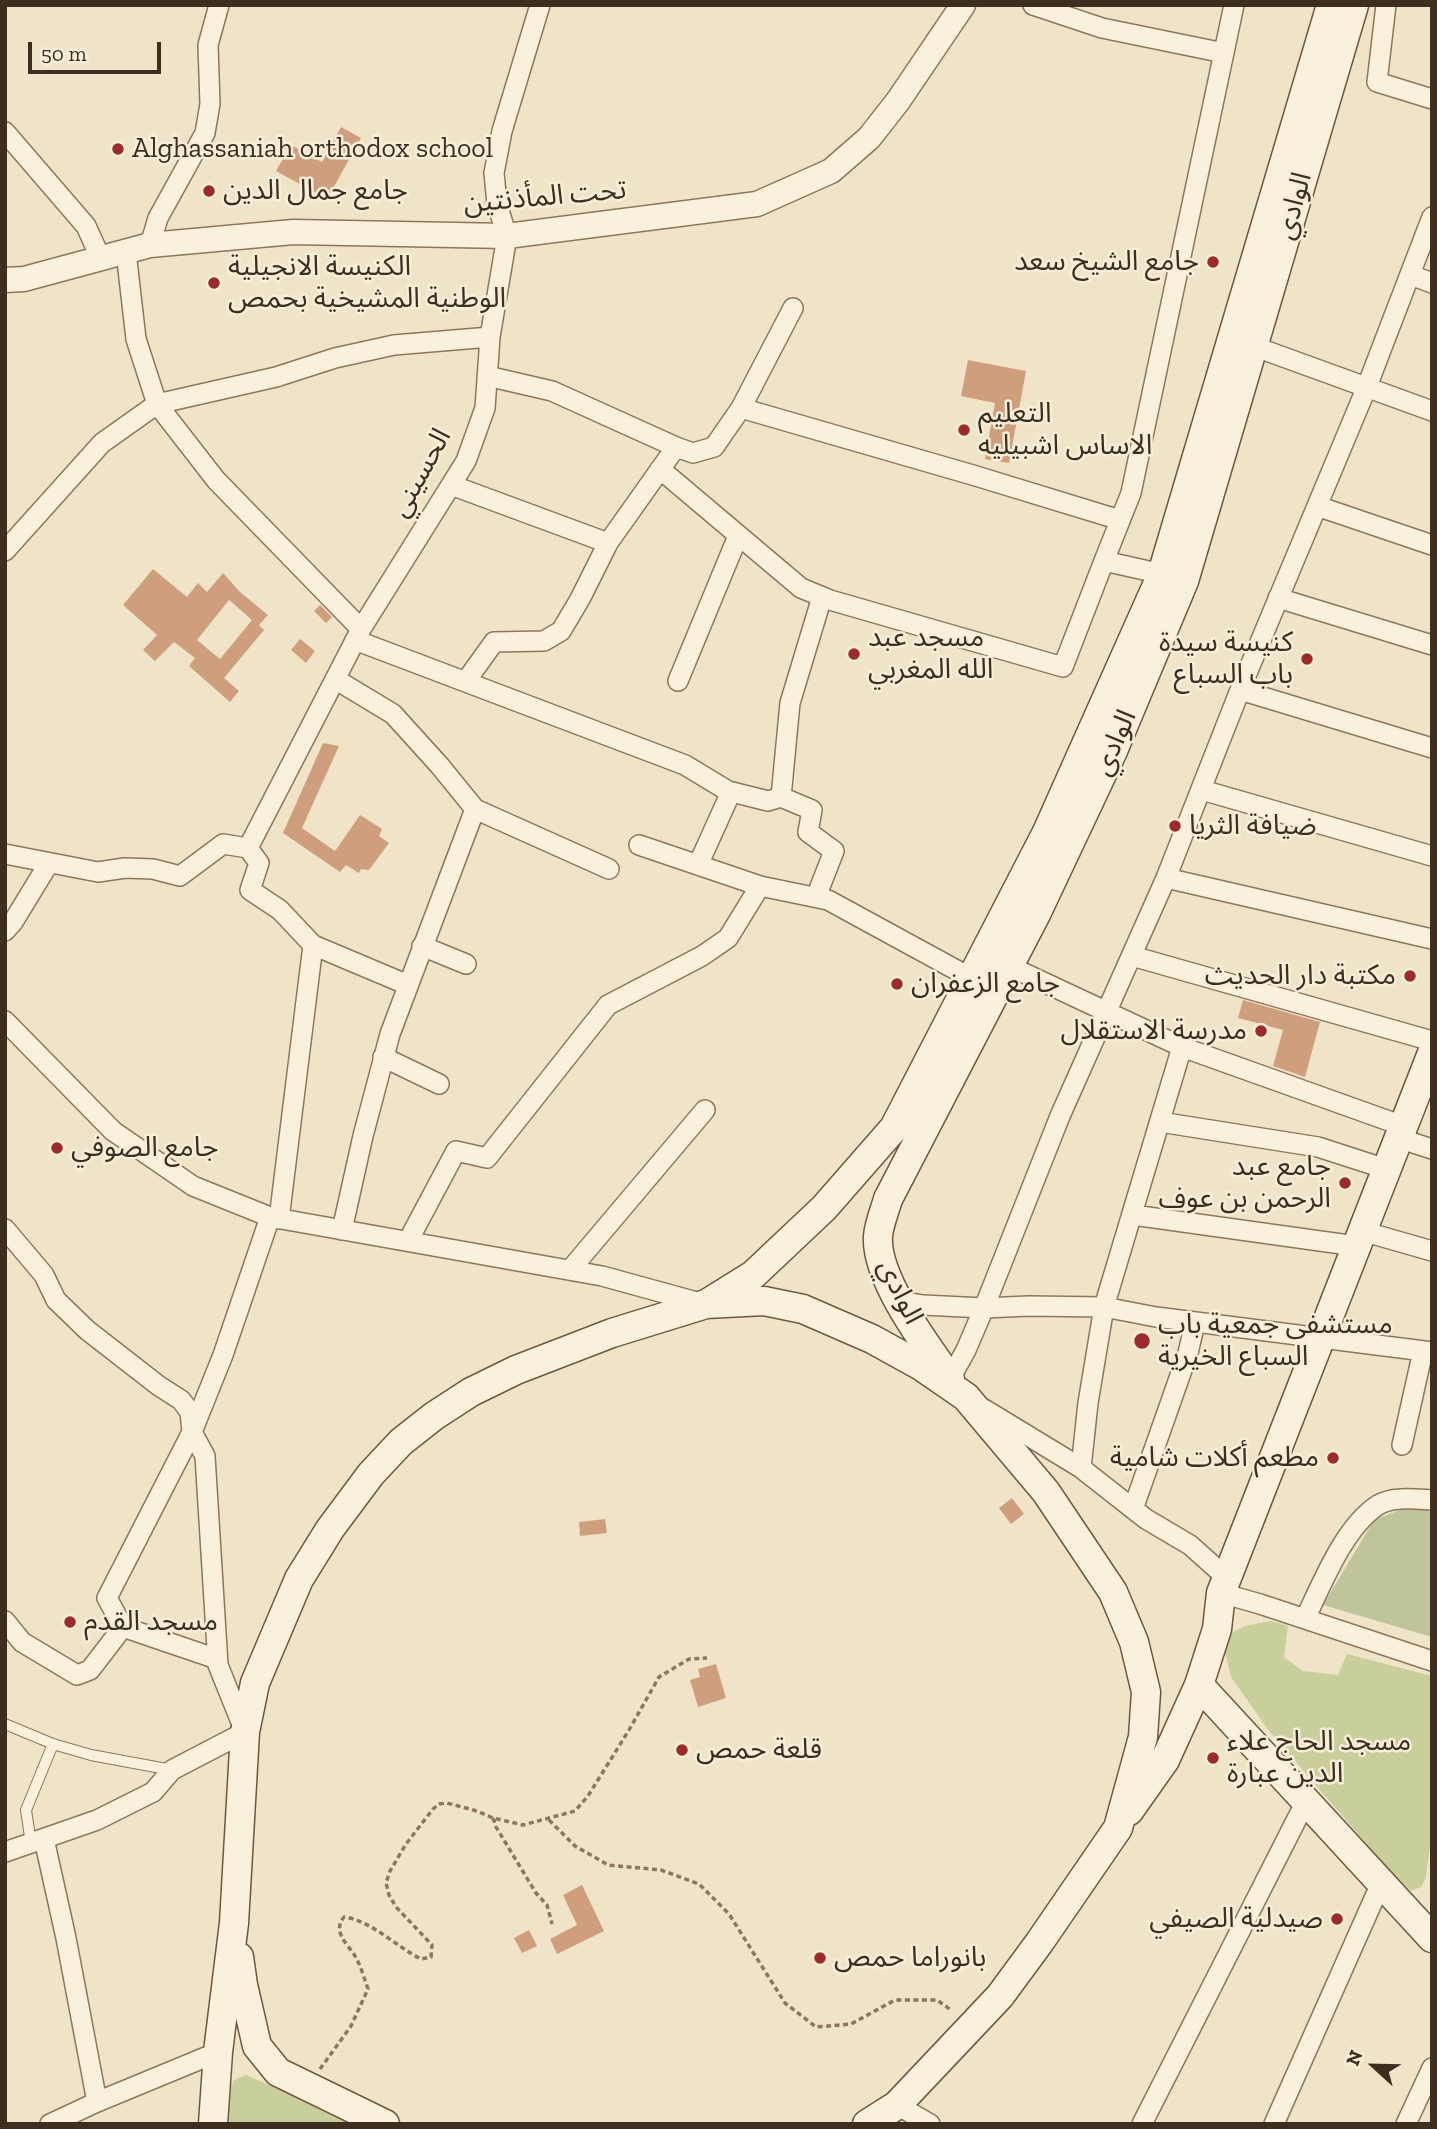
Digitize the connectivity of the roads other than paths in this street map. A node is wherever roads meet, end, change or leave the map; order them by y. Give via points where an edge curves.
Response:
1 (219, 5) edge
2 (540, 5) edge
3 (963, 5) edge
4 (1034, 5) edge
5 (1234, 5) edge
6 (1331, 5) edge
7 (1354, 5) edge
8 (1387, 5) edge
9 (1224, 52) junction
10 (1432, 99) edge
11 (5, 132) edge
12 (1432, 217) edge
13 (507, 236) junction
14 (150, 244) junction
15 (126, 252) junction
16 (101, 259) junction
17 (1410, 275) junction
18 (5, 280) edge
19 (1432, 283) edge
20 (793, 308) dead end
21 (490, 337) junction
22 (1253, 346) junction
23 (487, 376) junction
24 (1366, 388) junction
25 (157, 404) junction
26 (741, 408) junction
27 (1432, 411) edge
28 (676, 447) junction
29 (660, 469) junction
30 (451, 485) junction
31 (1317, 506) junction
32 (1120, 520) junction
33 (738, 536) junction
34 (608, 543) junction
35 (1432, 545) edge
36 (5, 551) edge
37 (1104, 561) junction
38 (1162, 574) junction
39 (822, 597) junction
40 (1278, 598) junction
41 (358, 634) junction
42 (1432, 645) edge
43 (335, 679) junction
44 (466, 681) junction
45 (678, 681) dead end
46 (1240, 690) junction
47 (1432, 748) edge
48 (1202, 790) junction
49 (731, 792) junction
50 (781, 797) junction
51 (475, 809) junction
52 (639, 845) dead end
53 (248, 848) junction
54 (5, 854) edge
55 (1432, 856) edge
56 (49, 863) junction
57 (698, 865) junction
58 (609, 869) dead end
59 (1166, 878) junction
60 (760, 886) junction
61 (817, 897) junction
62 (5, 931) edge
63 (1432, 939) edge
64 (313, 945) junction
65 (422, 946) junction
66 (1132, 956) junction
67 (466, 964) dead end
68 (1009, 966) junction
69 (971, 978) junction
70 (408, 985) junction
71 (1106, 1013) junction
72 (5, 1021) edge
73 (1432, 1041) edge
74 (1182, 1047) junction
75 (1432, 1053) edge
76 (383, 1057) junction
77 (439, 1084) dead end
78 (705, 1110) dead end
79 (1160, 1122) junction
80 (1401, 1132) junction
81 (1432, 1149) edge
82 (1386, 1169) junction
83 (1133, 1214) junction
84 (274, 1218) junction
85 (5, 1229) edge
86 (342, 1230) junction
87 (1359, 1239) junction
88 (408, 1241) junction
89 (1432, 1251) edge
90 (570, 1269) junction
91 (899, 1301) junction
92 (706, 1304) junction
93 (1104, 1307) junction
94 (984, 1308) junction
95 (1195, 1322) junction
96 (1320, 1339) junction
97 (1427, 1351) edge
98 (958, 1388) junction
99 (192, 1432) junction
100 (1402, 1445) dead end
101 (1081, 1468) junction
102 (1432, 1500) edge
103 (1133, 1509) junction
104 (1224, 1585) junction
105 (1305, 1619) junction
106 (5, 1621) edge
107 (123, 1627) junction
108 (217, 1659) junction
109 (1432, 1661) edge
110 (1199, 1685) junction
111 (5, 1724) edge
112 (245, 1732) junction
113 (53, 1744) junction
114 (172, 1770) junction
115 (1306, 1801) junction
116 (1118, 1828) junction
117 (38, 1841) junction
118 (5, 1852) edge
119 (1381, 1883) junction
120 (234, 1923) junction
121 (1431, 1935) edge
122 (218, 2052) junction
123 (1432, 2068) edge
124 (278, 2071) junction
125 (97, 2102) junction
126 (880, 2117) edge
127 (50, 2124) edge
128 (213, 2124) edge
129 (385, 2124) edge
130 (930, 2124) edge
131 (1142, 2124) edge
132 (1274, 2124) edge
133 (1406, 2124) edge

1 - 14 street via 208,45 210,104 205,133 158,218
2 - 13 street, الحسيني via 494,173
3 - 13 street, تحت المأذنتين via 869,138 831,171 757,204
4 - 9 street via 1102,28
5 - 9 street
6 - 38 main road, الوادي
7 - 22 main road, الوادي
8 - 10 street via 1377,82
9 - 32 street via 1131,493
11 - 16 street via 86,226
12 - 17 street
13 - 14 street, تحت المأذنتين via 293,232
13 - 21 street, الحسيني
14 - 15 street, تحت المأذنتين
15 - 16 street, تحت المأذنتين
15 - 25 street via 136,340
16 - 18 street, تحت المأذنتين
17 - 19 street
17 - 24 street
20 - 26 street
21 - 23 street, الحسيني
21 - 25 street via 394,345
22 - 24 street
22 - 68 main road, الوادي via 1184,581 1112,753
23 - 28 street via 552,390
23 - 30 street, الحسيني via 485,408 466,461
24 - 27 street
24 - 31 street
25 - 36 street via 102,443
25 - 41 street via 216,480
26 - 28 street via 714,447 693,453
26 - 32 street
28 - 29 street
29 - 33 street
29 - 34 street
30 - 34 street
30 - 41 street, الحسيني
31 - 35 street
31 - 40 street
32 - 37 street
33 - 39 street via 801,588
33 - 45 street
34 - 44 street via 561,631 544,641 494,642
37 - 38 street
37 - 39 street via 1063,667
38 - 69 main road, الوادي via 1047,832
39 - 50 street via 790,703
40 - 42 street
40 - 46 street
41 - 43 street, الحسيني
41 - 44 street
43 - 51 street via 393,714
43 - 53 street, الحسيني
44 - 49 street via 685,765
46 - 47 street
46 - 48 street
48 - 55 street
48 - 59 street
49 - 50 street via 768,801
49 - 57 street
50 - 61 street via 812,810 808,832 835,851
51 - 58 street
51 - 65 street
52 - 57 street
53 - 56 street via 223,844 180,876 153,869 98,872
53 - 64 street via 259,863 250,890 280,910
54 - 56 street
56 - 62 street
57 - 60 street
59 - 63 street
59 - 66 street
60 - 61 street
60 - 88 street via 728,938 608,1004 487,1158 456,1151
61 - 69 street
64 - 70 street
64 - 84 street
65 - 67 street
65 - 70 street
66 - 71 street
66 - 73 street
68 - 71 street
68 - 91 main road, الوادي via 888,1199 878,1235 880,1257
69 - 92 main road, الوادي via 894,1128 824,1208 753,1275
70 - 76 street
71 - 74 street
71 - 94 street
72 - 84 street via 113,1131 193,1186
74 - 79 street
74 - 80 street
75 - 80 main road
76 - 77 street
76 - 86 street
78 - 90 street
79 - 82 street via 1318,1147
79 - 83 street
80 - 81 street
80 - 82 main road
82 - 87 main road
83 - 87 street
83 - 93 street
84 - 86 street
84 - 99 street
85 - 99 street via 44,1275 56,1300 181,1400 190,1412
86 - 88 street
87 - 89 street
87 - 96 main road
88 - 90 street
90 - 92 street
91 - 94 street
91 - 98 main road, الوادي
92 - 98 main road via 764,1301 803,1309 885,1346
92 - 112 main road via 516,1370 462,1398 401,1442 330,1529 299,1579 254,1683
93 - 94 street
93 - 95 street
93 - 101 street
94 - 98 street
95 - 96 street
95 - 103 street
96 - 97 street
96 - 104 main road
97 - 100 street
98 - 101 street
98 - 116 main road via 1046,1492 1113,1592 1134,1642 1146,1692 1143,1737
99 - 107 street via 107,1598
99 - 108 street via 205,1456
101 - 103 street
102 - 105 street via 1392,1500 1359,1522
103 - 104 street via 1189,1545
104 - 105 street
104 - 110 main road via 1217,1629
105 - 109 street
106 - 107 street via 22,1642 77,1675 90,1670
107 - 108 street
108 - 112 street
110 - 115 main road
110 - 116 main road via 1165,1760
111 - 113 lane
112 - 114 street
112 - 120 main road
113 - 114 lane
113 - 117 lane via 26,1810
114 - 117 street via 153,1792 97,1821
115 - 119 main road
115 - 131 street
116 - 126 main road via 1000,1996
117 - 118 street
117 - 125 street via 66,1938
119 - 121 main road
119 - 132 street
120 - 122 main road
120 - 124 main road via 257,2046
122 - 124 main road
122 - 125 street
122 - 128 main road
123 - 133 street
124 - 129 main road
125 - 127 street
126 - 130 street

